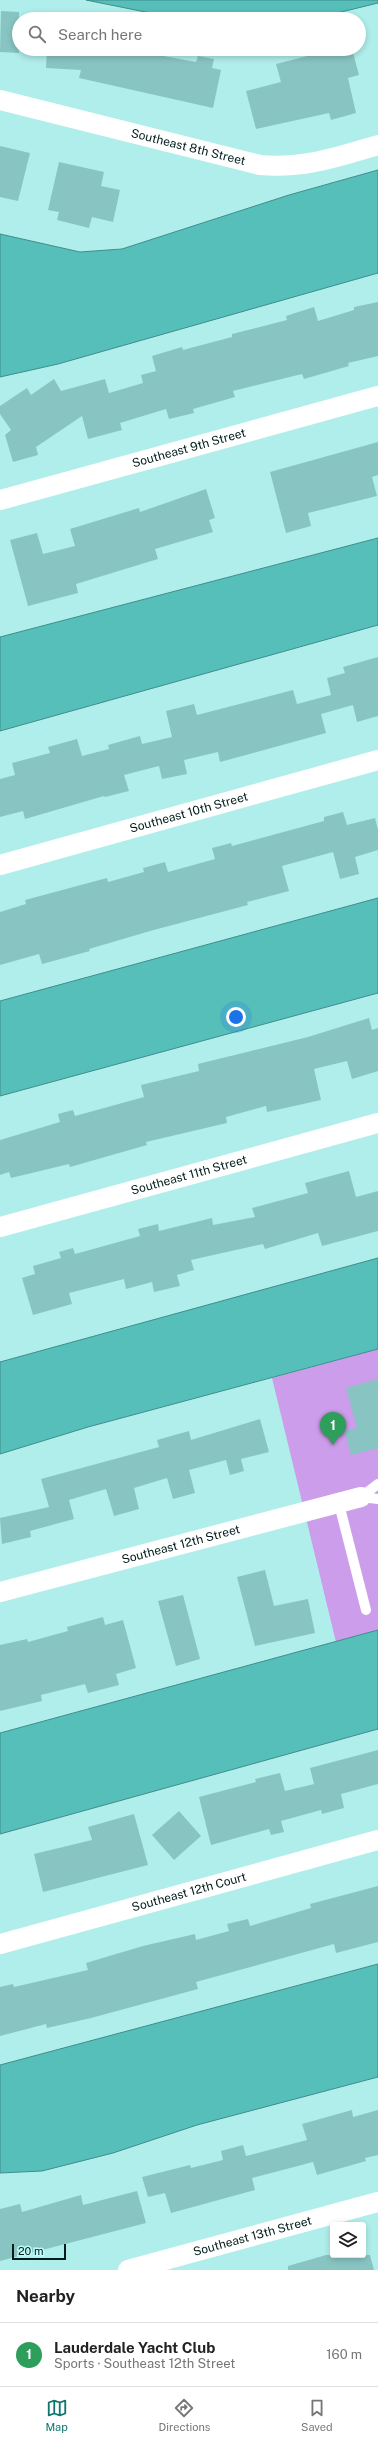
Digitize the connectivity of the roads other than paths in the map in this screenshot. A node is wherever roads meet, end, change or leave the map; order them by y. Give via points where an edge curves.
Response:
1 (0, 100) edge
2 (378, 145) edge
3 (378, 396) edge
4 (0, 500) edge
5 (378, 760) edge
6 (0, 865) edge
7 (378, 1123) edge
8 (0, 1227) edge
9 (378, 1484) edge
10 (370, 1498) edge
11 (339, 1504) junction
12 (0, 1592) edge
13 (366, 1610) dead end
14 (378, 1840) edge
15 (0, 1944) edge
16 (378, 2202) edge
17 (128, 2270) edge

1 - 2 street, Southeast 8th Street via 260,165 306,165
3 - 4 street, Southeast 9th Street
5 - 6 street, Southeast 10th Street
7 - 8 street, Southeast 11th Street
9 - 10 lane
10 - 11 street, Southeast 12th Street
11 - 12 street, Southeast 12th Street
11 - 13 lane
14 - 15 street, Southeast 12th Court
16 - 17 street, Southeast 13th Street

